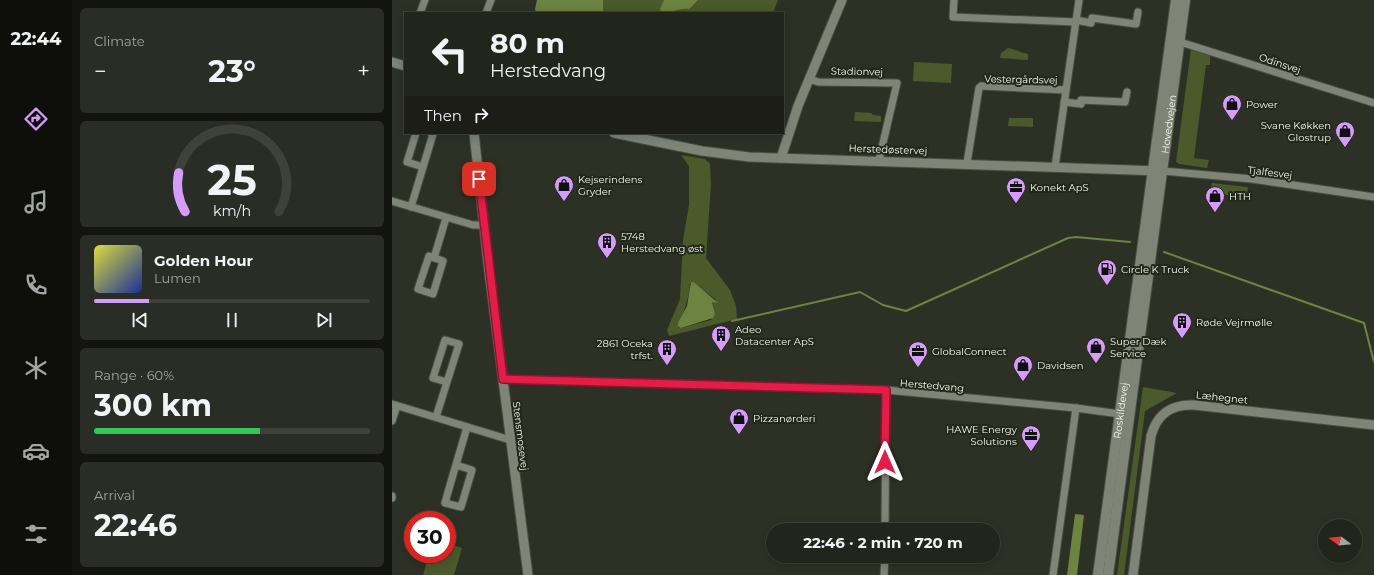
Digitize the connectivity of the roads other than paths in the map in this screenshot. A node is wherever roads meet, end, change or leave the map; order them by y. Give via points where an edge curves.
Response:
1 (425, 0) edge
2 (491, 0) edge
3 (842, 0) edge
4 (954, 0) edge
5 (1078, 0) edge
6 (1176, 0) edge
7 (1186, 0) edge
8 (420, 12) edge
9 (486, 12) edge
10 (1138, 12) dead end
11 (1076, 21) junction
12 (1180, 42) junction
13 (392, 62) edge
14 (404, 66) edge
15 (392, 68) edge
16 (404, 72) edge
17 (810, 78) junction
18 (1066, 90) junction
19 (1127, 92) dead end
20 (1064, 102) junction
21 (1374, 103) edge
22 (416, 134) edge
23 (433, 134) edge
24 (474, 134) edge
25 (619, 134) edge
26 (782, 158) junction
27 (879, 160) junction
28 (967, 163) junction
29 (423, 167) junction
30 (1055, 167) junction
31 (1152, 170) junction
32 (1163, 171) junction
33 (1374, 197) edge
34 (392, 201) edge
35 (411, 206) junction
36 (446, 218) junction
37 (484, 225) junction
38 (1142, 245) joint
39 (1152, 248) joint
40 (434, 258) junction
41 (503, 379) junction
42 (447, 382) junction
43 (886, 390) junction
44 (394, 405) edge
45 (1076, 408) junction
46 (1120, 414) junction
47 (436, 417) junction
48 (392, 421) edge
49 (1374, 425) edge
50 (467, 427) junction
51 (510, 440) junction
52 (456, 465) junction
53 (885, 523) edge
54 (885, 563) edge
55 (528, 575) edge
56 (884, 575) edge
57 (1053, 575) edge
58 (1098, 575) edge
59 (1108, 575) edge
60 (1133, 575) edge

1 - 8 street
2 - 9 street
3 - 17 street, Stadionvej
4 - 11 street via 952,17
5 - 11 street, Vestergårdsvej
6 - 31 main road, Hovedvejen
7 - 12 main road, Hovedvejen
10 - 11 street via 1136,24 1092,18 1091,22
11 - 18 street, Vestergårdsvej
12 - 21 street, Odinsvej
12 - 32 main road, Hovedvejen
13 - 14 street
15 - 16 street
17 - 26 street, Stadionvej via 798,106
17 - 27 street, Stadionvej via 818,82 897,83
18 - 20 street, Vestergårdsvej
18 - 28 street, Vestergårdsvej via 981,86
19 - 20 street via 1125,102
20 - 30 street, Vestergårdsvej
22 - 29 street via 407,162
23 - 29 street
24 - 37 street, Stensmosevej
25 - 26 street, Herstedøstervej via 702,151
26 - 27 street, Herstedøstervej
27 - 28 street, Herstedøstervej
28 - 30 street, Herstedøstervej
29 - 35 street
30 - 31 street, Herstedøstervej
31 - 32 street, Herstedøstervej
31 - 38 main road, Hovedvejen
32 - 33 street, Tjalfesvej via 1252,179
32 - 39 main road, Hovedvejen
34 - 35 street
35 - 36 street
36 - 37 street
36 - 40 street
37 - 41 street, Stensmosevej
38 - 46 main road, Roskildevej
39 - 59 main road, Roskildevej
40 - 40 street via 429,256 418,289 433,294 443,261
41 - 43 street, Herstedvang
41 - 51 street, Stensmosevej
42 - 42 street via 459,344 445,340 433,378
42 - 47 street
43 - 45 street, Herstedvang
43 - 53 street
44 - 47 street
44 - 48 street
45 - 46 street, Herstedvang
45 - 57 street
46 - 58 main road, Roskildevej
47 - 50 street
49 - 60 street, Læhegnet via 1183,404 1170,408 1159,417 1151,436
50 - 51 street
50 - 52 street
51 - 55 street, Stensmosevej
52 - 52 street via 445,503 461,507 472,470
54 - 56 street

